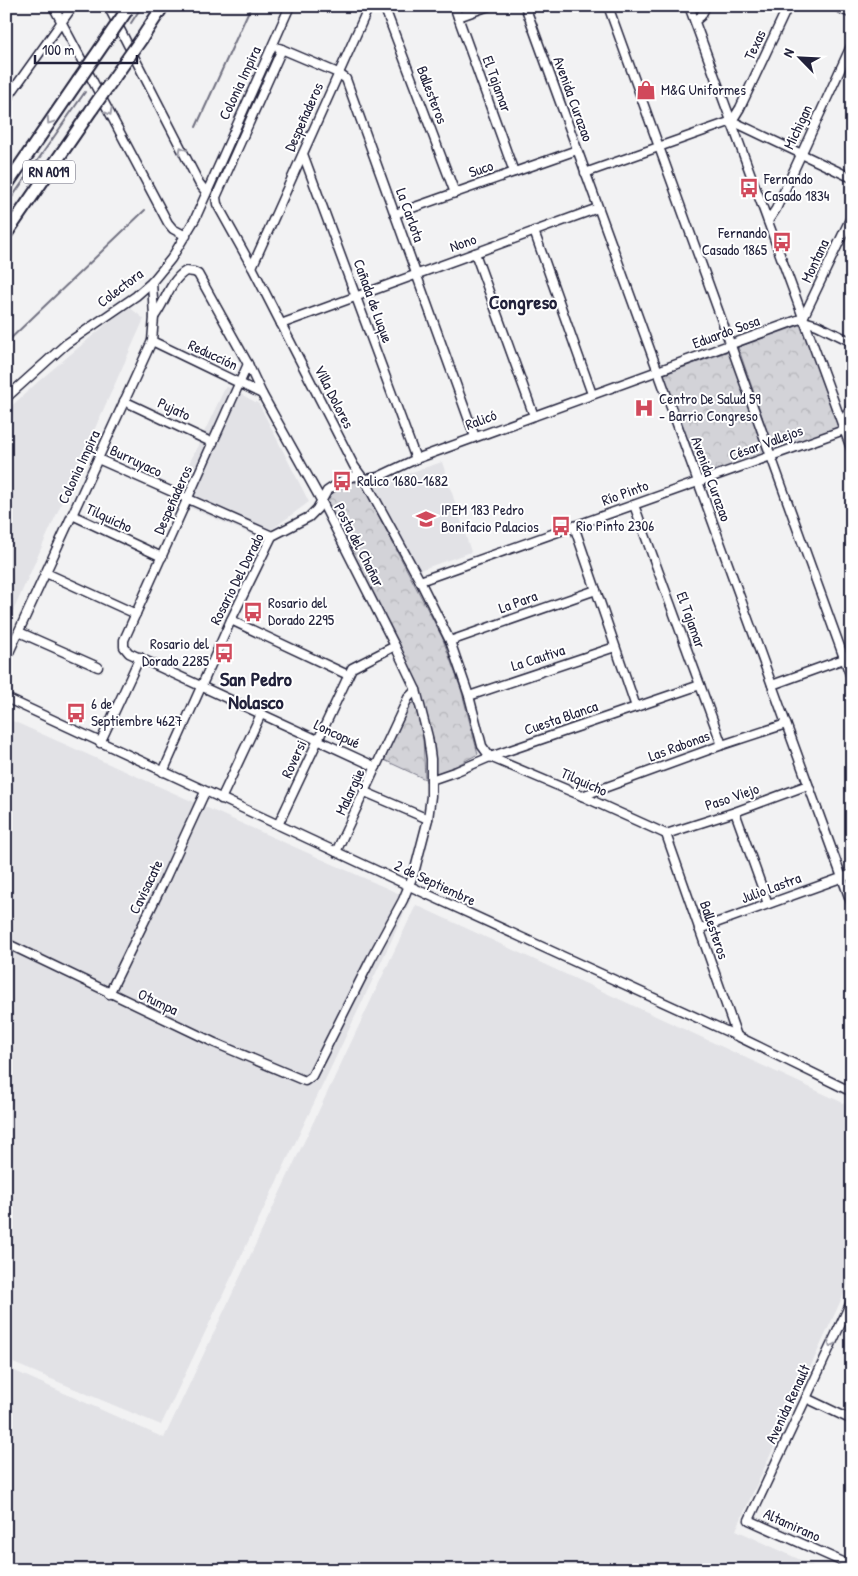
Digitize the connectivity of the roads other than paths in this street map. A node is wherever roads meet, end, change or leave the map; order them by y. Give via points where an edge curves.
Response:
1 (53, 6) edge
2 (72, 6) edge
3 (108, 6) edge
4 (163, 6) edge
5 (290, 6) edge
6 (369, 6) edge
7 (384, 6) edge
8 (454, 6) edge
9 (489, 6) edge
10 (525, 6) edge
11 (608, 6) edge
12 (690, 6) edge
13 (706, 6) edge
14 (788, 6) edge
15 (834, 6) edge
16 (128, 8) edge
17 (852, 14) edge
18 (458, 17) junction
19 (695, 21) junction
20 (61, 23) junction
21 (852, 44) edge
22 (273, 45) junction
23 (282, 49) junction
24 (338, 73) junction
25 (6, 100) edge
26 (732, 121) junction
27 (659, 147) junction
28 (577, 150) junction
29 (303, 154) junction
30 (801, 154) junction
31 (215, 172) joint
32 (514, 172) junction
33 (585, 173) junction
34 (852, 178) edge
35 (6, 186) edge
36 (206, 192) junction
37 (455, 193) junction
38 (598, 208) junction
39 (395, 214) junction
40 (852, 215) edge
41 (768, 220) junction
42 (534, 232) junction
43 (6, 234) edge
44 (186, 236) junction
45 (475, 253) junction
46 (252, 267) junction
47 (416, 274) junction
48 (152, 282) junction
49 (356, 296) junction
50 (154, 317) junction
51 (804, 320) junction
52 (281, 324) junction
53 (152, 341) junction
54 (852, 342) edge
55 (730, 346) junction
56 (248, 364) junction
57 (657, 371) junction
58 (240, 383) junction
59 (262, 394) junction
60 (592, 394) junction
61 (6, 398) edge
62 (124, 402) junction
63 (852, 406) edge
64 (534, 416) junction
65 (843, 426) junction
66 (475, 437) junction
67 (213, 442) junction
68 (852, 451) edge
69 (771, 456) junction
70 (416, 458) junction
71 (98, 459) junction
72 (362, 478) junction
73 (698, 482) junction
74 (188, 500) junction
75 (321, 500) junction
76 (634, 505) junction
77 (72, 516) junction
78 (574, 526) junction
79 (272, 536) junction
80 (162, 557) junction
81 (46, 573) junction
82 (420, 581) junction
83 (596, 590) junction
84 (136, 614) junction
85 (230, 620) junction
86 (19, 632) junction
87 (450, 641) junction
88 (395, 646) junction
89 (124, 647) joint
90 (615, 647) junction
91 (140, 657) junction
92 (848, 657) edge
93 (6, 659) edge
94 (98, 668) dead end
95 (348, 675) junction
96 (852, 680) edge
97 (700, 685) junction
98 (772, 685) junction
99 (201, 686) junction
100 (416, 690) junction
101 (469, 696) junction
102 (6, 698) edge
103 (636, 707) junction
104 (261, 714) junction
105 (786, 724) junction
106 (318, 740) junction
107 (100, 743) junction
108 (722, 745) junction
109 (490, 757) junction
110 (376, 767) junction
111 (163, 772) junction
112 (431, 780) junction
113 (808, 784) junction
114 (205, 792) junction
115 (365, 792) junction
116 (582, 796) junction
117 (221, 799) junction
118 (735, 812) junction
119 (428, 819) junction
120 (278, 825) junction
121 (666, 834) junction
122 (336, 852) junction
123 (852, 874) edge
124 (842, 877) junction
125 (410, 886) junction
126 (768, 904) junction
127 (852, 906) edge
128 (699, 929) junction
129 (6, 943) edge
130 (109, 994) junction
131 (737, 1036) junction
132 (301, 1081) joint
133 (852, 1092) edge
134 (852, 1300) edge
135 (806, 1398) junction
136 (852, 1420) edge
137 (749, 1520) joint
138 (852, 1566) edge

1 - 20 street
2 - 20 street
36 -> 3 street
4 - 43 highway, RN A019, bridge
5 - 22 street, Colonia Impira
6 - 24 street, Despeñaderos
7 - 37 street, Ballesteros
8 - 18 street, El Tajamar
9 - 18 street
10 - 28 street, Avenida Curazao
11 - 27 street
12 - 19 street
13 - 19 street
14 - 26 street, Texas
15 - 17 street
16 -> 35 highway, RN A019, bridge
18 - 32 street, El Tajamar
19 - 26 street
20 - 25 street
20 -> 44 street via 168,223
21 - 30 street, Michigan
22 - 23 street
22 - 31 street, Colonia Impira
23 - 24 street
23 - 46 street, Villa Dolores via 216,197
24 - 29 street, Despeñaderos
24 - 39 street, La Carlota via 346,79
26 - 27 street
26 - 30 street
26 - 41 street
27 - 33 street
27 - 55 street
28 - 32 street, Suco
28 - 33 street, Avenida Curazao
29 - 46 street, Despeñaderos
29 - 49 street, Cañada de Luque
30 - 34 street
30 - 41 street, Michigan
31 - 36 street, Colectora
32 - 37 street, Suco
33 - 38 street, Avenida Curazao
36 - 44 street, Colectora
37 - 39 street, Suco
38 - 42 street, Nono
38 - 57 street, Avenida Curazao
39 - 47 street, La Carlota
40 - 51 street, Montana
41 - 51 street
42 - 45 street, Nono
42 - 60 street
44 - 48 street, Colectora
45 - 47 street, Nono
45 - 64 street
46 - 52 street, Villa Dolores
47 - 49 street, Nono
47 - 66 street, La Carlota
48 - 50 street, Colonia Impira
48 - 61 street, Colectora via 66,344
49 - 52 street, Nono
49 - 70 street, Cañada de Luque
50 - 53 street, Colonia Impira
50 - 56 street, Posta del Chañar via 176,278 186,271 194,272
51 - 54 street
51 - 55 street, Eduardo Sosa
51 - 65 street
52 - 72 street, Villa Dolores
53 - 58 street, Reducción
53 - 62 street, Colonia Impira
55 - 57 street, Eduardo Sosa
55 - 69 street
56 - 58 street, Despeñaderos
56 - 59 street, Posta del Chañar
57 - 60 street, Ralicó
57 - 73 street, Avenida Curazao
58 - 59 street, Reducción
58 - 67 street, Despeñaderos
59 - 75 street, Posta del Chañar
60 - 64 street, Ralicó
62 - 67 street, Pujato
62 - 71 street, Colonia Impira
63 - 65 street
64 - 66 street, Ralicó
65 - 68 street
65 - 69 street, César Vallejos
66 - 70 street, Ralicó
67 - 74 street, Despeñaderos
69 - 73 street, César Vallejos
69 - 92 street
70 - 72 street, Ralicó via 378,477
71 - 74 street, Burruyaco
71 - 77 street, Colonia Impira
72 - 75 street, Ralicó via 346,478 327,491
72 - 82 street, Villa Dolores
73 - 76 street, Río Pinto
73 - 98 street, Avenida Curazao
74 - 79 street, Burruyaco
74 - 80 street, Despeñaderos
75 - 79 street, Rosario Del Dorado via 309,517
75 - 88 street, Posta del Chañar
76 - 78 street, Río Pinto
76 - 97 street, El Tajamar
77 - 80 street, Tilquicho
77 - 81 street, Colonia Impira
78 - 82 street, Río Pinto
78 - 83 street
79 - 85 street, Rosario Del Dorado
80 - 84 street, Despeñaderos
81 - 84 street
81 - 86 street, Colonia Impira
82 - 87 street, Villa Dolores
83 - 87 street, La Para
83 - 90 street
84 - 89 street, Despeñaderos
85 - 95 street
85 - 99 street, Rosario Del Dorado
86 - 93 street, Colonia Impira
86 - 94 street
87 - 101 street, Villa Dolores
88 - 95 street, Roversi via 352,668
88 - 100 street, Posta del Chañar
89 - 91 street, Loncopué
90 - 101 street, La Cautiva
90 - 103 street
91 - 99 street, Loncopué
91 - 107 street
92 - 96 street
92 - 98 street
95 - 106 street, Roversi
97 - 103 street, Cuesta Blanca
97 - 108 street, El Tajamar
98 - 105 street, Avenida Curazao
99 - 104 street, Loncopué
99 - 111 street, Rosario Del Dorado
100 - 110 street, Malargüe via 408,698
100 - 112 street, Posta del Chañar via 428,737
101 - 109 street, Villa Dolores via 482,746
102 - 107 street, 2 de Septiembre
103 - 109 street, Cuesta Blanca
104 - 106 street, Loncopué
104 - 117 street
105 - 108 street, Las Rabonas
105 - 113 street, Avenida Curazao
106 - 110 street, Loncopué
106 - 120 street, Roversi
107 - 111 street, 2 de Septiembre
108 - 116 street, Las Rabonas
109 - 112 street, Cuesta Blanca
109 - 116 street, Tilquicho
110 - 115 street, Malargüe
111 - 114 street, 2 de Septiembre
112 - 119 street, Posta del Chañar
113 - 118 street, Paso Viejo
113 - 124 street, Avenida Curazao
114 - 117 street, 2 de Septiembre
114 - 130 street, Cavisacate
115 - 119 street
115 - 122 street, Malargüe
116 - 121 street, Tilquicho
117 - 120 street, 2 de Septiembre
118 - 121 street, Paso Viejo
118 - 126 street
119 - 125 street, Posta del Chañar
120 - 122 street, 2 de Septiembre
121 - 128 street, Ballesteros
122 - 125 street, 2 de Septiembre
123 - 124 street, Julio Lastra
124 - 126 street, Julio Lastra
124 - 127 street, Avenida Curazao
125 - 131 street, 2 de Septiembre
125 - 132 street, Posta del Chañar via 312,1076
126 - 128 street, Julio Lastra
128 - 131 street, Ballesteros
129 - 130 street, Otumpa
130 - 132 street, Otumpa
131 - 133 street, 2 de Septiembre
134 -> 135 street, Avenida Renault
135 - 136 street
135 - 137 street, Avenida Renault
137 - 138 street, Altamirano

